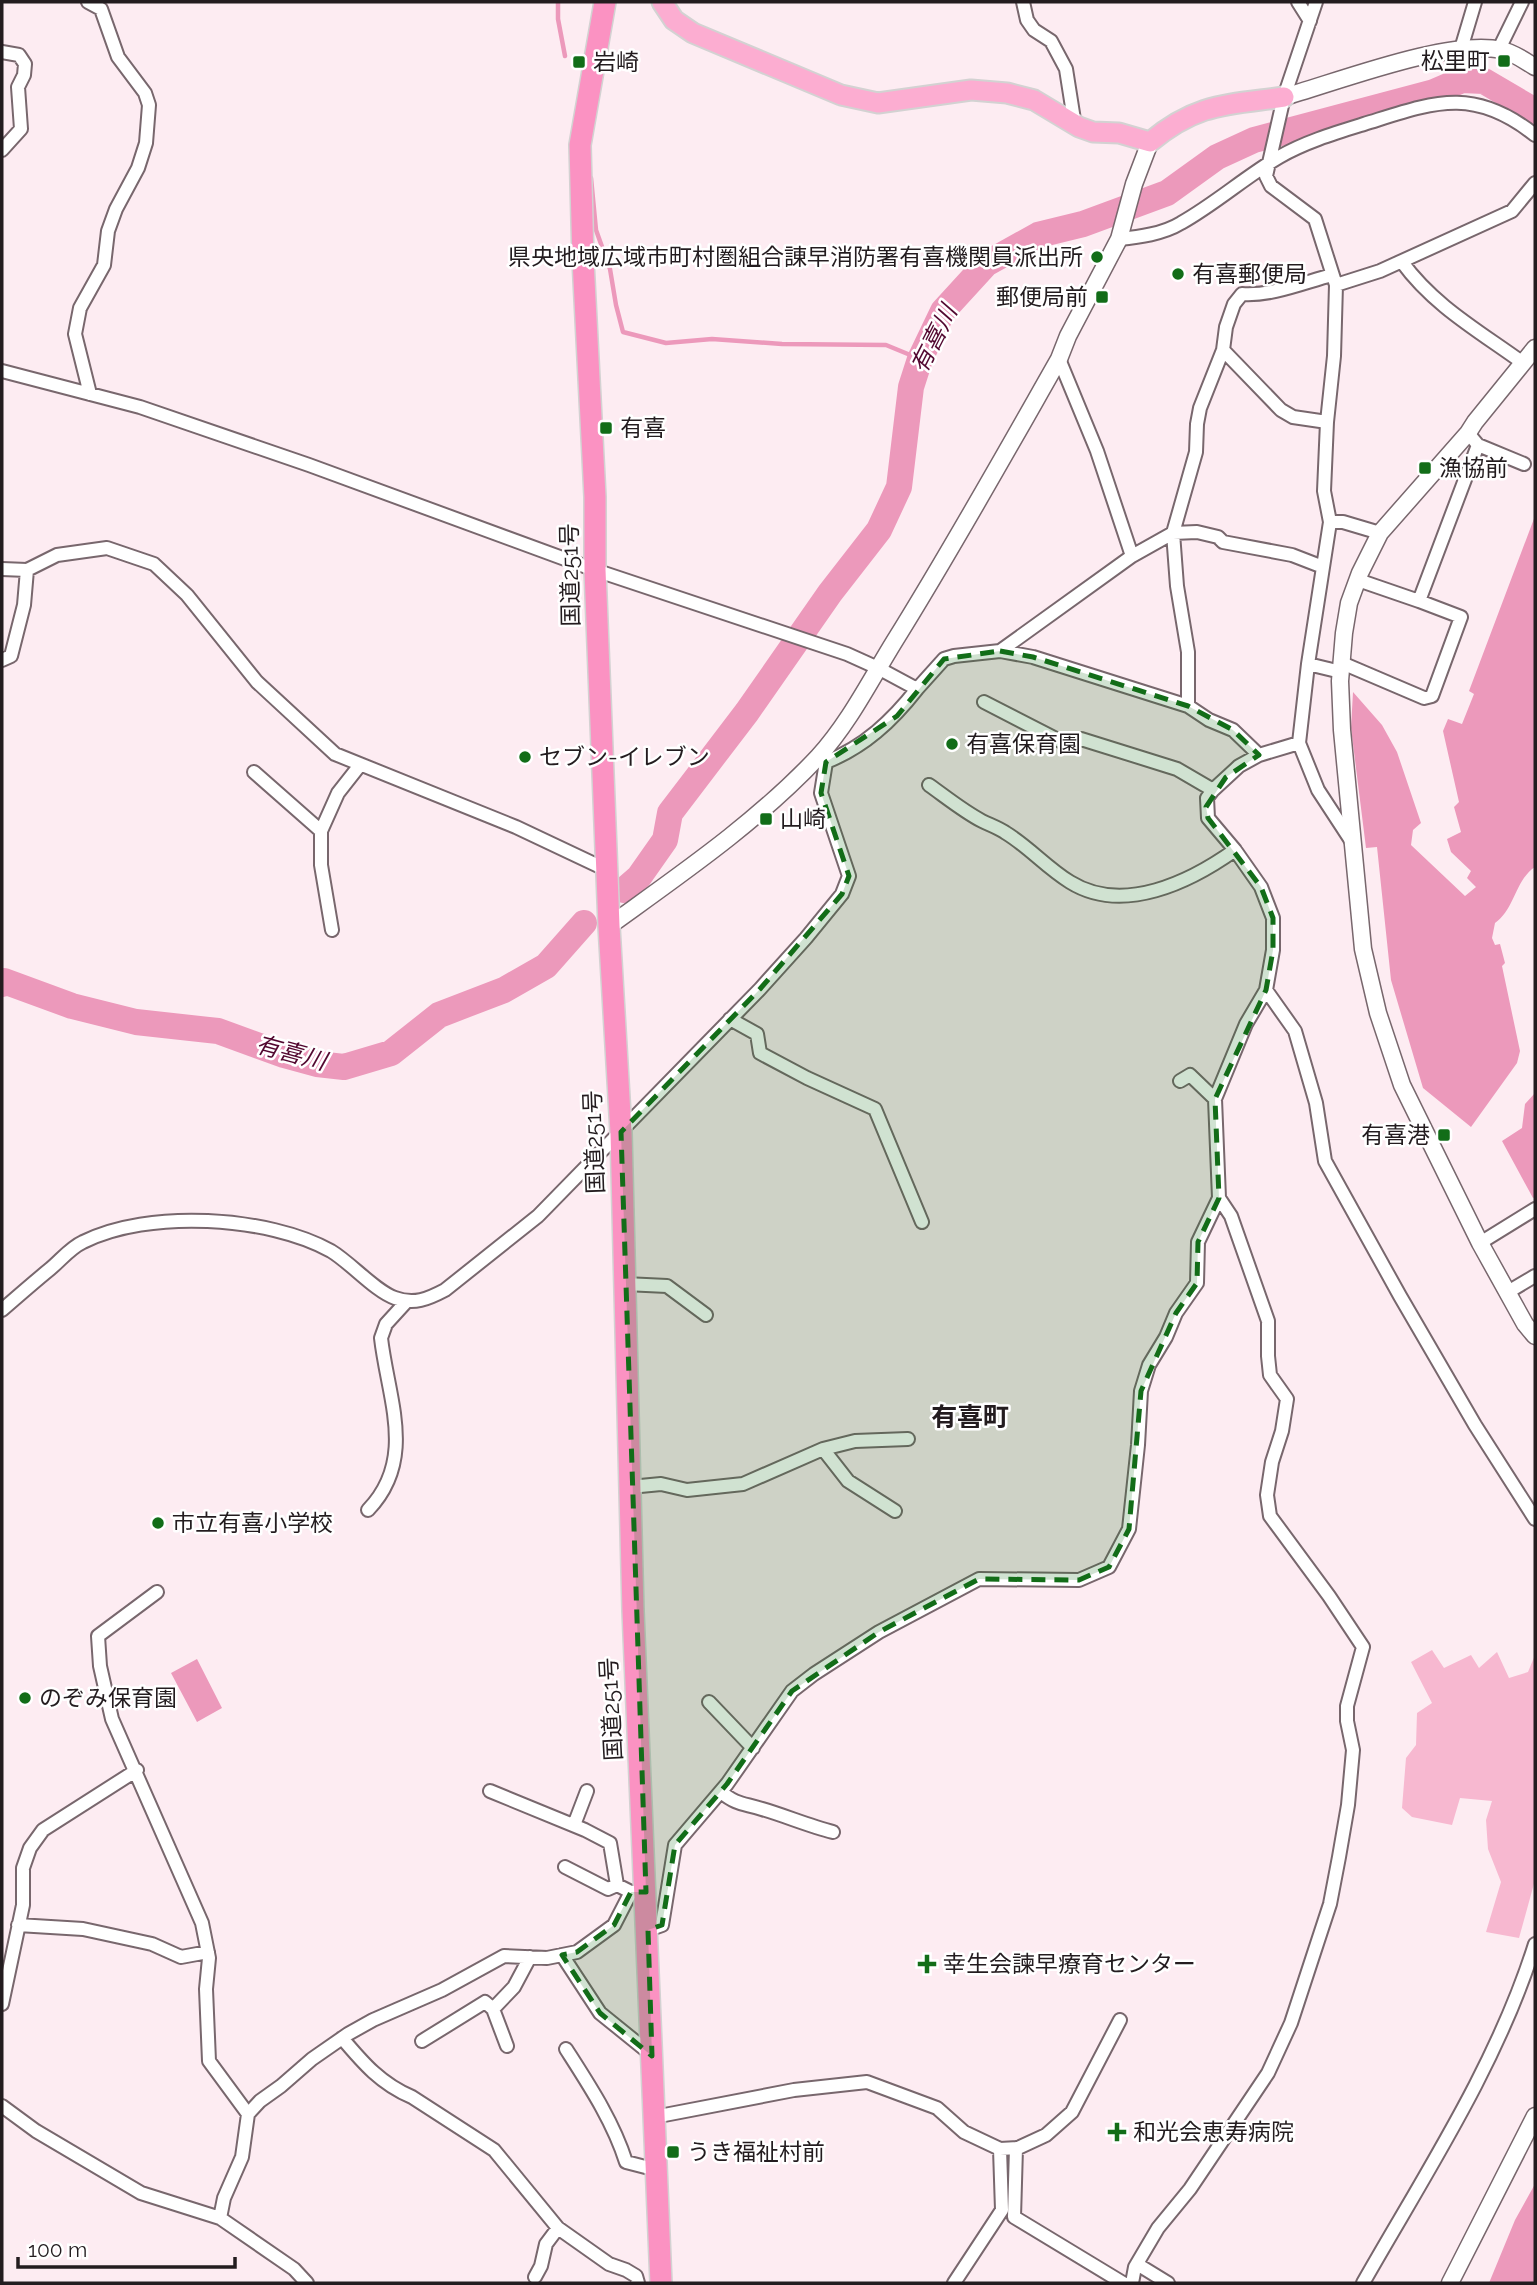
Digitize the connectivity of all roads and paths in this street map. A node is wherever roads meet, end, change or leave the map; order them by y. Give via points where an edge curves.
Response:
1 (88, 2) edge
2 (605, 2) edge
3 (662, 2) edge
4 (1023, 2) edge
5 (1298, 2) edge
6 (1316, 2) edge
7 (1475, 2) edge
8 (1522, 2) edge
9 (1310, 21) junction
10 (1461, 48) junction
11 (1499, 50) junction
12 (2, 52) edge
13 (1535, 66) edge
14 (1284, 97) junction
15 (1075, 126) junction
16 (1535, 135) edge
17 (1150, 142) junction
18 (2, 150) edge
19 (1269, 160) junction
20 (1535, 183) edge
21 (1119, 239) junction
22 (1402, 262) junction
23 (1334, 280) junction
24 (1535, 348) edge
25 (1223, 351) junction
26 (1059, 359) junction
27 (1523, 363) junction
28 (2, 371) edge
29 (90, 394) junction
30 (1327, 422) junction
31 (1473, 439) junction
32 (1524, 464) dead end
33 (1330, 522) junction
34 (1173, 533) junction
35 (1380, 533) junction
36 (1132, 556) junction
37 (1323, 567) junction
38 (2, 569) edge
39 (27, 570) junction
40 (595, 570) junction
41 (1358, 580) junction
42 (1419, 601) junction
43 (1000, 651) junction
44 (2, 660) edge
45 (1308, 664) junction
46 (1342, 667) junction
47 (878, 668) junction
48 (917, 689) junction
49 (984, 702) dead end
50 (1188, 706) junction
51 (1299, 743) junction
52 (1259, 755) junction
53 (823, 759) junction
54 (360, 765) junction
55 (254, 772) dead end
56 (929, 785) dead end
57 (1213, 790) junction
58 (321, 831) junction
59 (1354, 845) junction
60 (1234, 850) junction
61 (607, 870) junction
62 (609, 926) junction
63 (332, 930) dead end
64 (1266, 990) junction
65 (730, 1019) junction
66 (1180, 1081) dead end
67 (1215, 1099) junction
68 (621, 1132) junction
69 (1219, 1198) junction
70 (1535, 1209) edge
71 (922, 1222) dead end
72 (1480, 1242) junction
73 (1535, 1276) edge
74 (625, 1284) junction
75 (1508, 1292) junction
76 (407, 1301) junction
77 (2, 1310) edge
78 (706, 1315) dead end
79 (1535, 1336) edge
80 (908, 1439) dead end
81 (823, 1449) junction
82 (630, 1487) junction
83 (368, 1510) dead end
84 (894, 1511) dead end
85 (1535, 1519) edge
86 (157, 1592) dead end
87 (709, 1702) dead end
88 (753, 1748) junction
89 (137, 1770) junction
90 (490, 1791) dead end
91 (587, 1791) dead end
92 (721, 1792) junction
93 (574, 1825) junction
94 (833, 1832) dead end
95 (565, 1867) dead end
96 (617, 1885) junction
97 (638, 1892) junction
98 (18, 1925) junction
99 (648, 1930) junction
100 (1535, 1944) edge
101 (208, 1952) junction
102 (562, 1955) junction
103 (530, 1957) junction
104 (2, 2004) edge
105 (493, 2009) junction
106 (1120, 2020) dead end
107 (342, 2038) junction
108 (422, 2041) dead end
109 (507, 2046) dead end
110 (566, 2049) dead end
111 (652, 2056) junction
112 (2, 2106) edge
113 (248, 2114) junction
114 (1535, 2116) edge
115 (654, 2117) junction
116 (1016, 2148) junction
117 (1000, 2149) junction
118 (656, 2169) junction
119 (220, 2218) junction
120 (558, 2228) junction
121 (1137, 2264) junction
122 (535, 2277) dead end
123 (307, 2283) edge
124 (638, 2283) edge
125 (661, 2283) edge
126 (954, 2283) edge
127 (1122, 2283) edge
128 (1132, 2283) edge
129 (1168, 2283) edge
130 (1363, 2283) edge
131 (1450, 2283) edge

1 - 29 street via 101,9 118,57 149,105 146,143 138,167 108,231 104,265 80,307 75,334
2 - 40 highway, 国道251号 via 580,145
3 - 15 main road via 674,20 693,33 841,95 878,103 971,90 1007,93 1034,100
4 - 15 street via 1027,20 1051,41 1066,69
5 - 9 street
6 - 9 street
7 - 10 street
8 - 11 street
9 - 14 street
10 - 11 street
10 - 14 street
11 - 13 street
12 - 18 street via 19,55 25,64 18,87 20,130
14 - 17 main road via 1210,107 1170,125
14 - 19 street
15 - 17 main road
16 - 19 street via 1499,113 1474,104 1445,102 1334,133
17 - 21 street
19 - 21 street via 1179,225
19 - 23 street via 1266,176 1271,186 1315,219
20 - 22 street via 1513,211
21 - 26 street
22 - 23 street
22 - 27 street via 1430,296
23 - 25 street via 1282,287 1263,295 1242,294 1226,327
23 - 30 street via 1334,356
24 - 27 street
25 - 30 street via 1281,410 1293,417
25 - 34 street via 1200,408 1196,452
26 - 36 street via 1097,451
26 - 47 street
27 - 31 street via 1475,422
28 - 29 street
29 - 40 street via 309,465
30 - 33 street via 1324,491
31 - 32 street
31 - 35 street
31 - 42 street
33 - 35 street
33 - 37 street
34 - 36 street
34 - 37 street via 1218,537
34 - 50 street via 1188,652
35 - 41 street
36 - 43 street
37 - 45 street
38 - 39 street
39 - 44 street via 11,656
39 - 54 street via 57,555 107,548 154,564 187,595 257,682 335,754
40 - 47 street
40 - 61 highway, 国道251号
41 - 42 street
41 - 46 street via 1349,603
42 - 46 street via 1461,617 1432,696 1424,698
43 - 48 street via 944,659
43 - 50 street via 1033,657
45 - 46 street
45 - 51 street
46 - 59 street via 1342,730
47 - 48 street
47 - 53 street
48 - 53 street via 897,716 864,742
49 - 57 street via 1066,744 1082,739 1177,769
50 - 52 street via 1233,730
51 - 52 street
51 - 59 street via 1318,790
52 - 57 street
53 - 62 street via 684,872
53 - 65 street via 821,793 849,876 842,894 806,938
54 - 58 street via 338,793
54 - 61 street via 516,827
55 - 58 street
56 - 60 street via 981,821 1006,832 1071,883 1102,896 1135,895 1171,886
57 - 60 street via 1207,798 1208,818
58 - 63 street via 321,865
59 - 72 street via 1363,950 1378,1013 1402,1084
60 - 64 street via 1261,887 1273,918
61 - 62 highway, 国道251号
62 - 68 highway, 国道251号
64 - 67 street via 1246,1024
64 - 85 street via 1295,1031 1316,1103 1325,1161 1475,1425
65 - 68 street
65 - 71 street via 757,1034 760,1053 876,1109
66 - 67 street via 1190,1075
67 - 69 street
68 - 74 highway, 国道251号
68 - 76 street via 528,1224 445,1290 428,1299
69 - 88 street via 1198,1242 1197,1283 1149,1365 1141,1391 1129,1529 1109,1567 1079,1580 979,1579 927,1605 792,1691
69 - 121 street via 1231,1216 1268,1321 1270,1375 1287,1399 1267,1495 1270,1516 1363,1647 1347,1706 1353,1750 1339,1857 1291,2023 1268,2073
70 - 72 street
72 - 75 street
73 - 75 street
74 - 78 street via 667,1286
74 - 82 highway, 国道251号
75 - 79 street
76 - 77 street via 393,1298 331,1252 289,1234 234,1222 160,1221 118,1228 82,1242
76 - 83 street via 386,1324 381,1338 397,1454 393,1472
80 - 81 street via 855,1441
81 - 82 street via 743,1484 687,1490 662,1484
81 - 84 street via 848,1481
82 - 97 highway, 国道251号
86 - 89 street via 98,1636 112,1719
87 - 88 street
88 - 92 street
89 - 98 street via 43,1830 23,1867
89 - 101 street via 202,1923
90 - 93 street
91 - 93 street
92 - 94 street via 734,1803
92 - 99 street via 675,1845 662,1925
93 - 96 street via 610,1843
95 - 96 street via 608,1889
96 - 97 street
97 - 99 highway, 国道251号
97 - 102 street via 614,1925 577,1952
98 - 101 street via 83,1929 152,1944 181,1957
98 - 104 street
99 - 111 highway, 国道251号
100 - 130 street via 1503,2028
101 - 113 street via 209,2061
102 - 103 street
102 - 111 street via 600,2013
103 - 105 street via 514,1987
103 - 107 street via 504,1956
105 - 108 street via 485,2002
105 - 109 street
106 - 116 street via 1072,2112 1046,2136
107 - 113 street
107 - 120 street via 374,2076 494,2150
110 - 118 street via 617,2136 626,2162
111 - 115 highway, 国道251号
112 - 119 street via 141,2193
113 - 119 street via 242,2157
114 - 131 street
115 - 117 street via 794,2090 867,2082 937,2108 964,2132
115 - 118 highway, 国道251号
116 - 117 street
116 - 127 street via 1014,2217
117 - 126 street via 1002,2210
118 - 125 highway, 国道251号
119 - 123 street via 295,2269
120 - 122 street
120 - 124 street via 609,2264 636,2276
121 - 128 street
121 - 129 street

